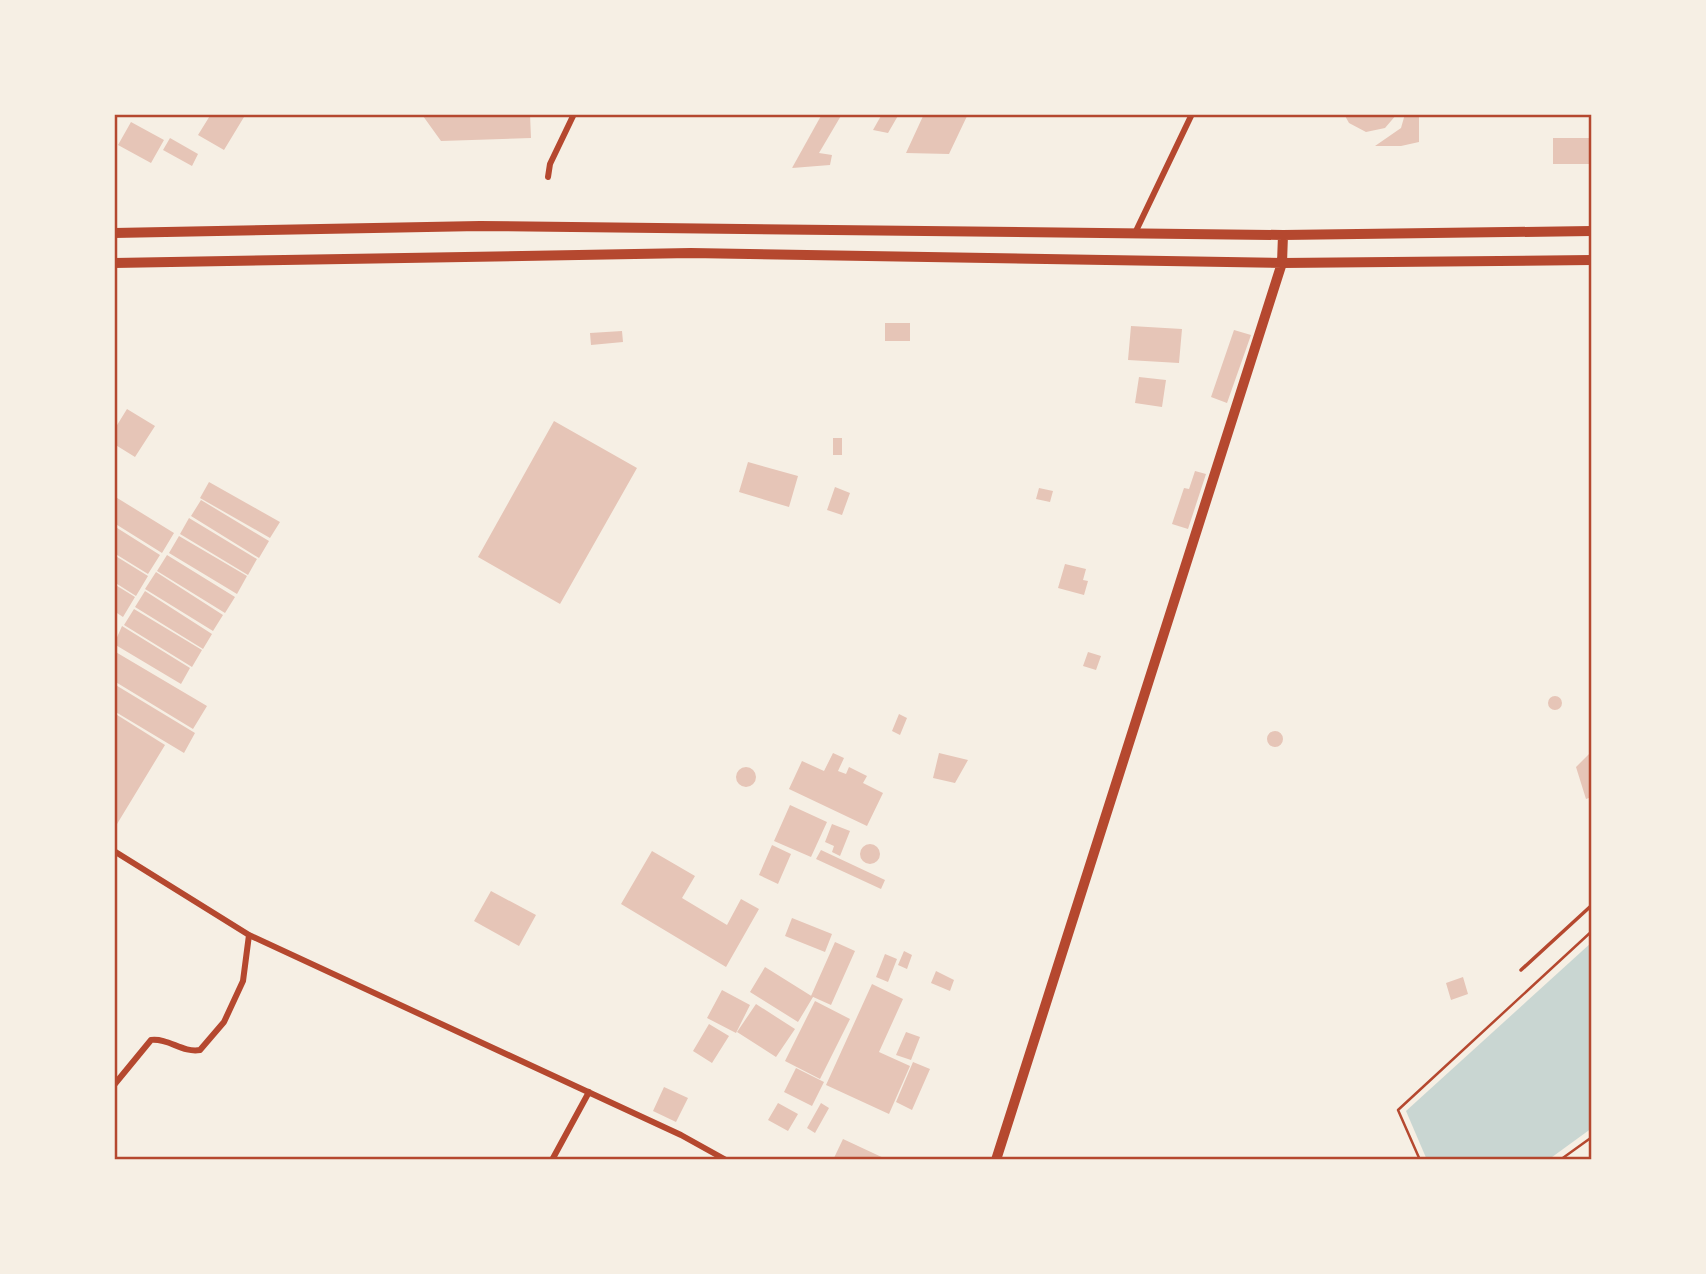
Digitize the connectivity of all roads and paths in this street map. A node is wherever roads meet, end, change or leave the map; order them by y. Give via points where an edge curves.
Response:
1 (574, 114) edge
2 (1192, 114) edge
3 (548, 177) dead end
4 (1592, 231) edge
5 (114, 233) edge
6 (1135, 233) junction
7 (1283, 235) junction
8 (1592, 260) edge
9 (114, 263) edge
10 (1282, 263) junction
11 (114, 851) edge
12 (1592, 905) edge
13 (1592, 931) edge
14 (249, 935) junction
15 (1521, 970) dead end
16 (114, 1085) edge
17 (589, 1092) junction
18 (1592, 1137) edge
19 (552, 1160) edge
20 (726, 1160) edge
21 (996, 1160) edge
22 (1420, 1160) edge
23 (1560, 1160) edge

1 - 3 street
2 - 6 street
4 - 7 highway
5 - 6 highway via 480,226
6 - 7 highway
7 - 10 highway
8 - 10 highway
9 - 10 highway via 691,253
10 - 21 highway
11 - 14 street
12 - 15 lane
13 - 22 path via 1398,1110
14 - 16 street via 243,981 224,1022 200,1050 151,1040
14 - 17 street
17 - 19 street
17 - 20 street
18 - 23 path

